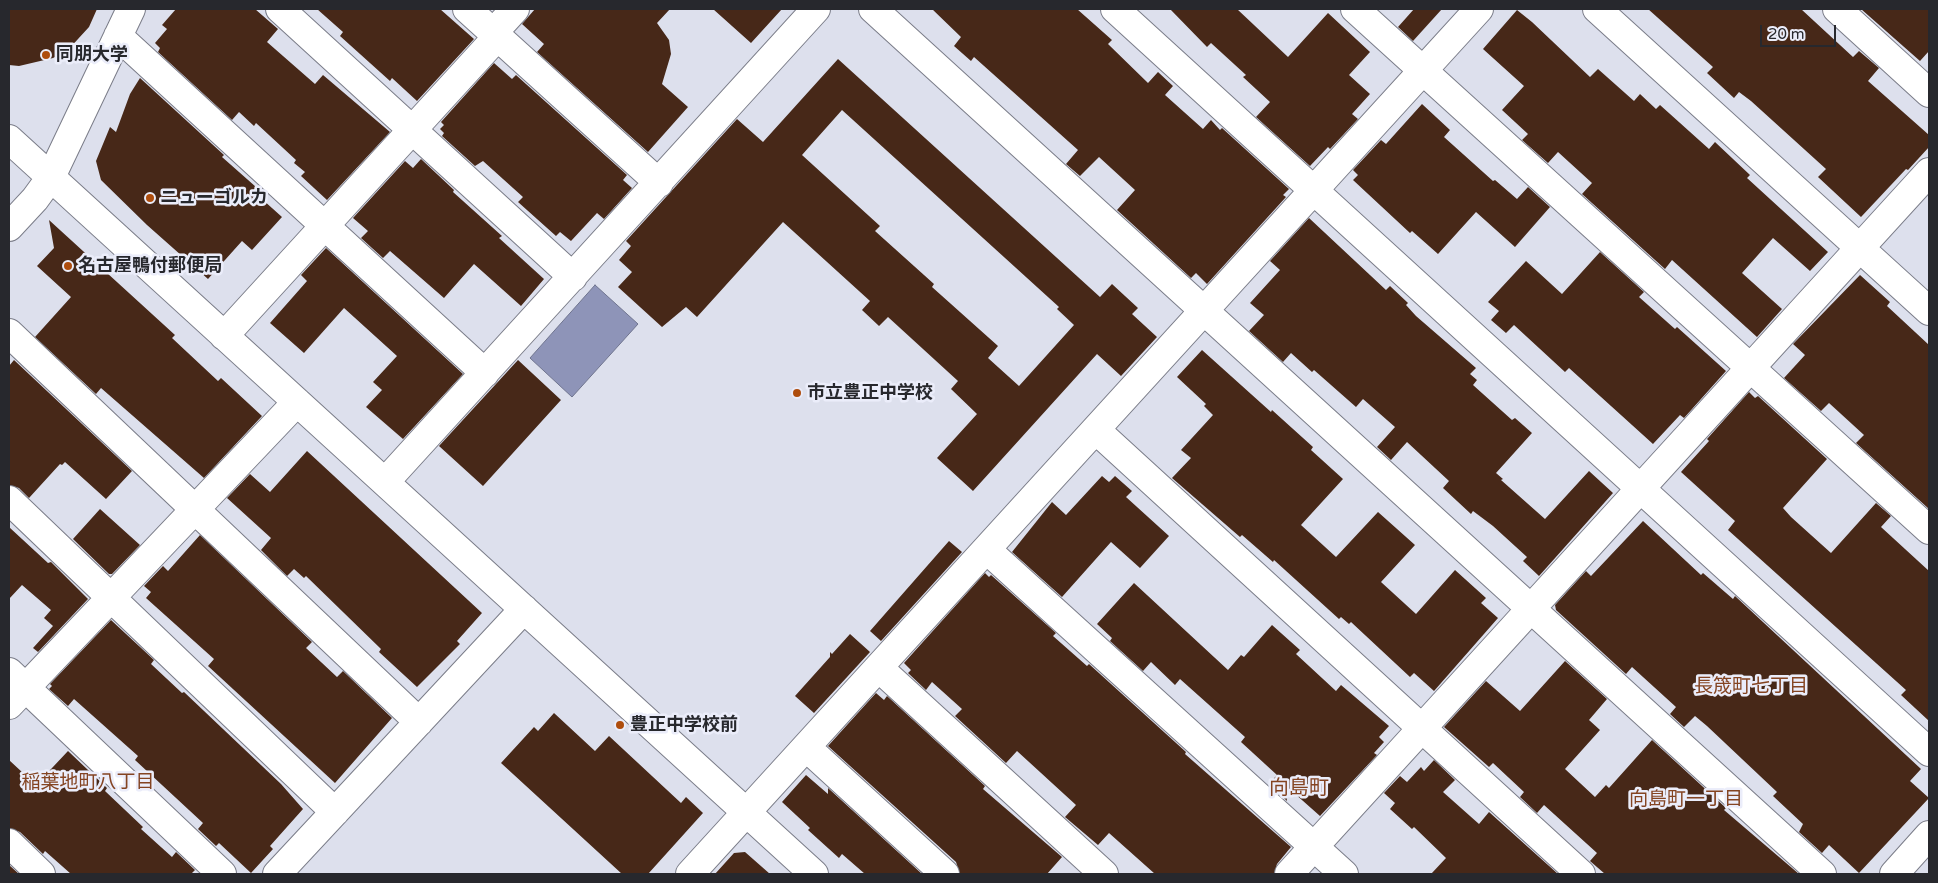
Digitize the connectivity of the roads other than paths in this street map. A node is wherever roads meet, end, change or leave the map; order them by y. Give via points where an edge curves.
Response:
1 (131, 9) edge
2 (280, 9) edge
3 (467, 9) edge
4 (515, 9) edge
5 (816, 9) edge
6 (1115, 9) edge
7 (1355, 9) edge
8 (1479, 9) edge
9 (1597, 9) edge
10 (1837, 9) edge
11 (875, 10) edge
12 (496, 34) junction
13 (118, 36) junction
14 (1422, 70) junction
15 (1929, 93) edge
16 (413, 130) junction
17 (9, 139) edge
18 (1929, 172) edge
19 (51, 177) junction
20 (659, 183) junction
21 (1313, 190) junction
22 (325, 226) junction
23 (9, 227) edge
24 (1860, 248) junction
25 (573, 277) junction
26 (1205, 311) junction
27 (1929, 312) edge
28 (9, 333) edge
29 (224, 336) junction
30 (1751, 368) junction
31 (486, 373) junction
32 (297, 402) junction
33 (1096, 430) junction
34 (385, 482) junction
35 (1641, 489) junction
36 (9, 500) edge
37 (195, 509) junction
38 (1929, 530) edge
39 (987, 550) junction
40 (111, 598) junction
41 (1531, 609) junction
42 (524, 610) junction
43 (879, 668) junction
44 (14, 688) edge
45 (419, 722) junction
46 (1422, 728) junction
47 (806, 747) junction
48 (1929, 752) edge
49 (335, 812) junction
50 (747, 813) junction
51 (1929, 835) edge
52 (9, 843) edge
53 (1314, 847) junction
54 (41, 874) edge
55 (222, 874) edge
56 (277, 874) edge
57 (690, 874) edge
58 (814, 874) edge
59 (945, 874) edge
60 (1104, 874) edge
61 (1289, 874) edge
62 (1344, 874) edge
63 (1582, 874) edge
64 (1822, 874) edge
65 (1894, 874) edge

1 - 13 street
2 - 16 street
3 - 12 street
4 - 12 street
5 - 20 street
6 - 21 street
7 - 14 street
8 - 14 street
9 - 24 street
10 - 15 street
11 - 26 street
12 - 16 street
12 - 20 street
13 - 19 street
13 - 22 street
14 - 21 street
14 - 30 street
16 - 22 street
16 - 25 street
17 - 19 street
18 - 24 street
19 - 23 street
19 - 29 street
20 - 25 street
21 - 26 street
21 - 35 street
22 - 29 street
22 - 31 street
24 - 27 street
24 - 30 street
25 - 31 street
26 - 33 street
26 - 41 street
28 - 37 street
29 - 32 street
30 - 35 street
30 - 38 street
31 - 34 street
32 - 34 street
32 - 37 street
33 - 39 street
33 - 46 street
34 - 42 street
35 - 41 street
35 - 48 street
36 - 40 street
37 - 40 street
37 - 45 street
39 - 43 street
39 - 53 street
40 - 44 street
40 - 49 street
41 - 46 street
41 - 64 street
42 - 45 street
42 - 50 street
43 - 47 street
43 - 60 street
44 - 55 street
45 - 49 street
46 - 53 street
46 - 63 street
47 - 50 street
47 - 59 street
49 - 56 street
50 - 57 street
50 - 58 street
51 - 65 street
52 - 54 street
53 - 61 street
53 - 62 street

